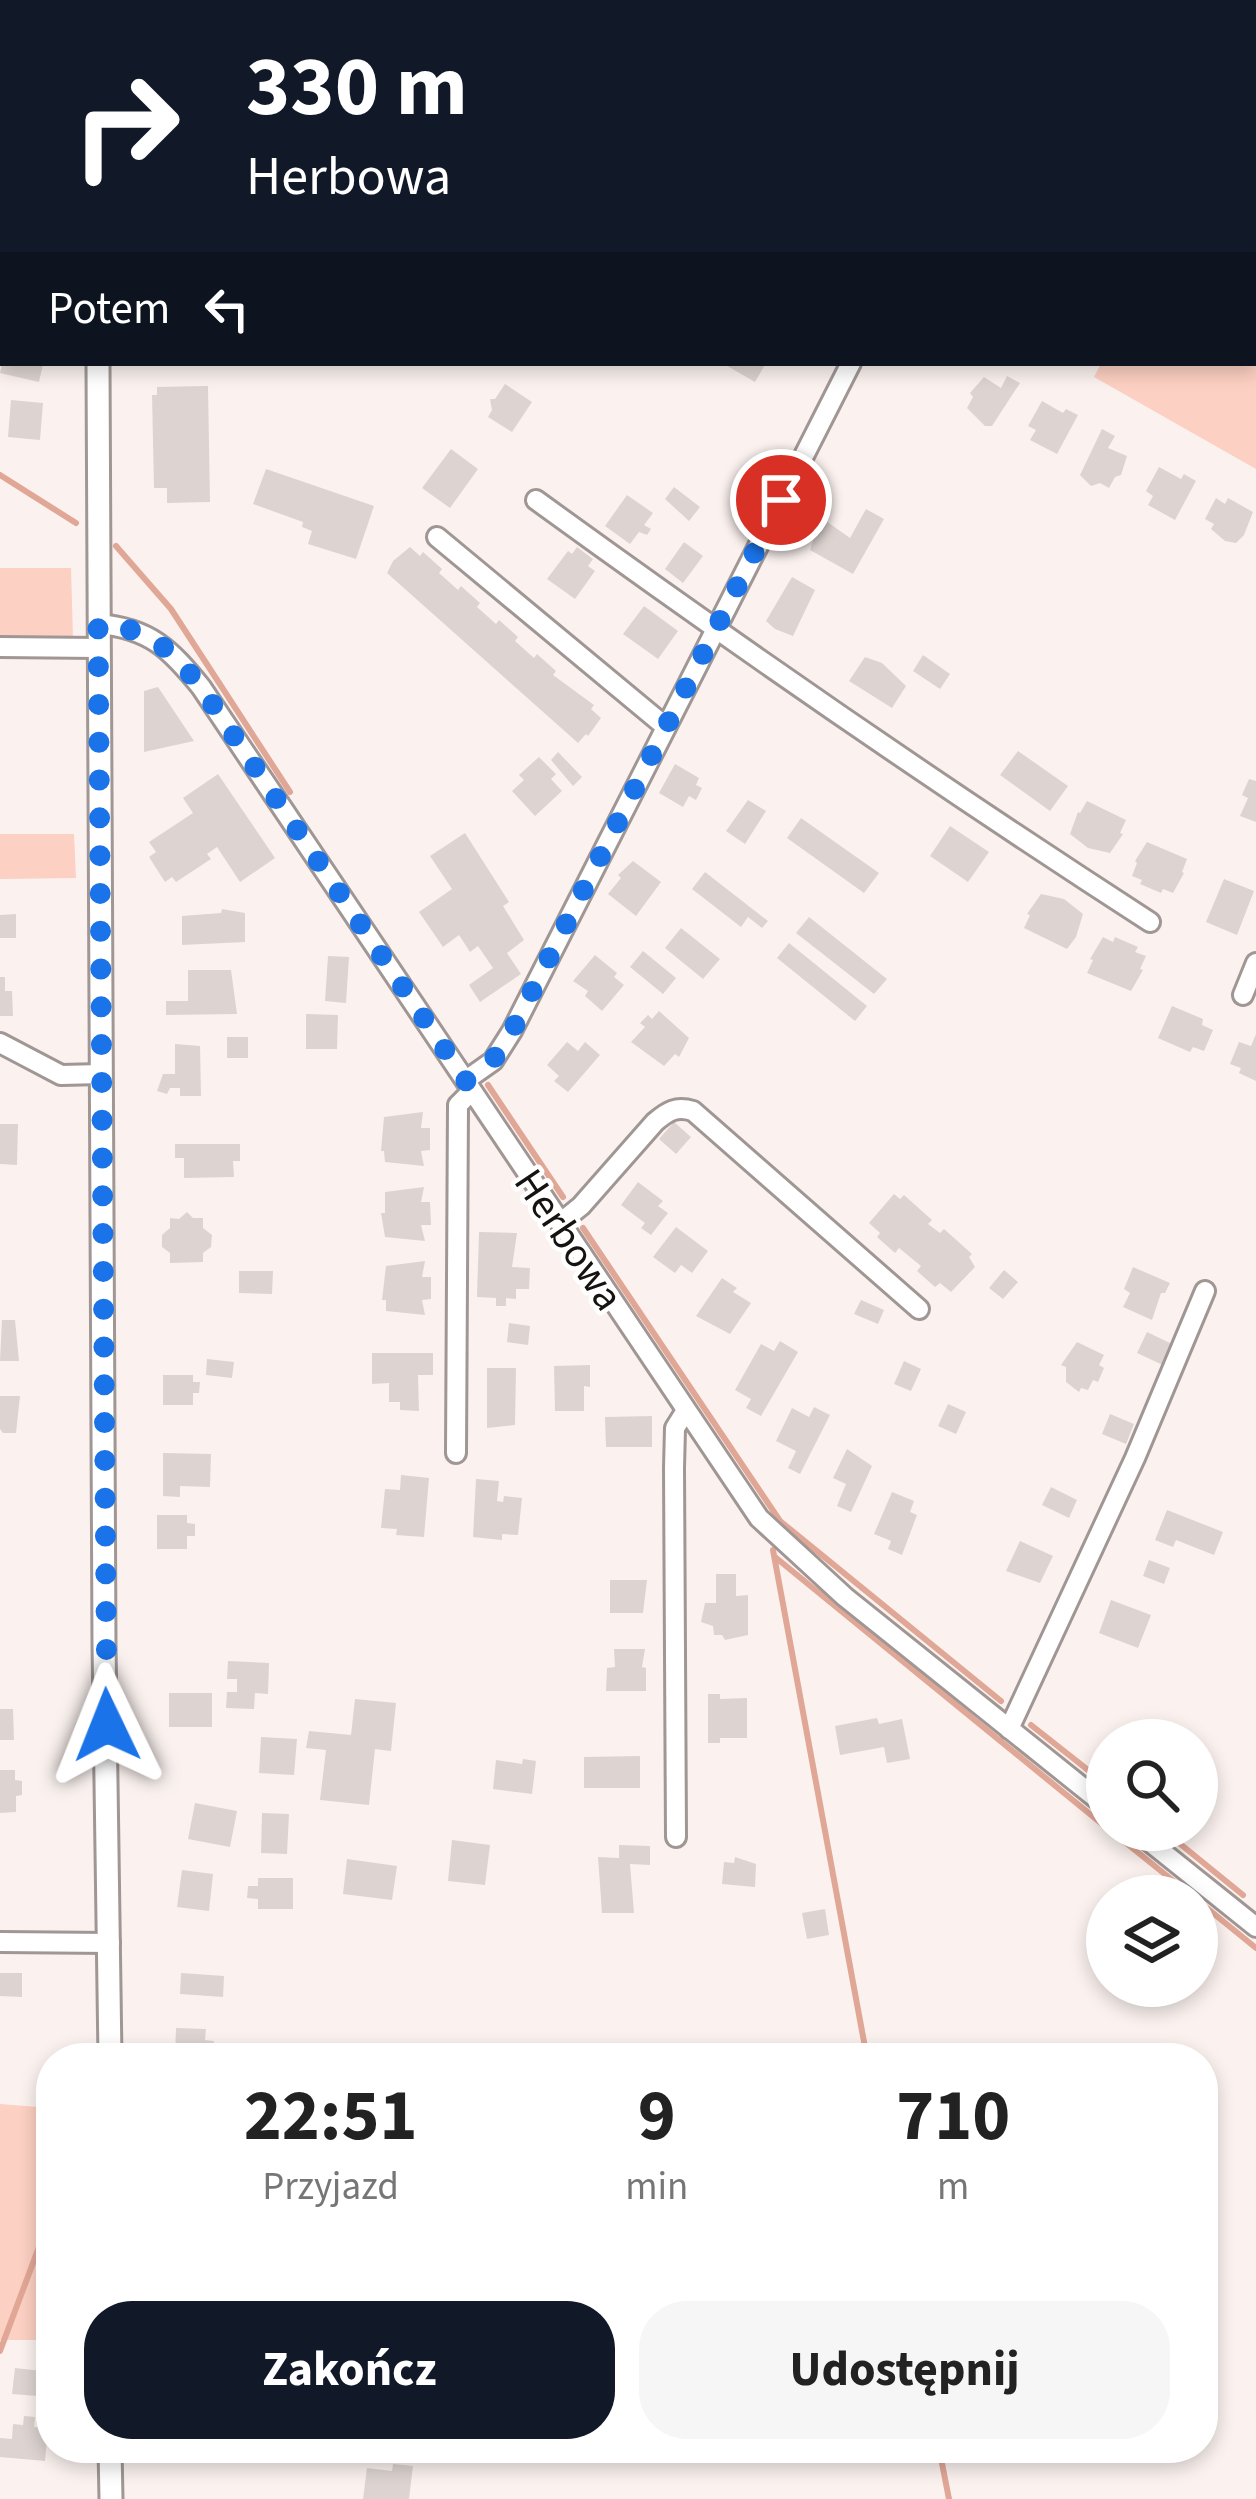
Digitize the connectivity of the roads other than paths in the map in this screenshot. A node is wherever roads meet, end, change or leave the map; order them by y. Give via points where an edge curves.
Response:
1 (98, 366) edge
2 (849, 366) edge
3 (536, 500) dead end
4 (437, 536) dead end
5 (98, 624) junction
6 (716, 631) junction
7 (0, 647) edge
8 (98, 648) junction
9 (666, 727) junction
10 (1150, 922) dead end
11 (1256, 963) edge
12 (1243, 995) dead end
13 (0, 1043) edge
14 (101, 1073) junction
15 (469, 1086) junction
16 (560, 1223) junction
17 (1205, 1291) dead end
18 (920, 1309) dead end
19 (685, 1412) junction
20 (456, 1453) dead end
21 (1009, 1729) junction
22 (1086, 1790) edge
23 (676, 1838) dead end
24 (1162, 1851) edge
25 (1256, 1927) edge
26 (0, 1942) edge
27 (110, 1943) junction
28 (110, 2043) edge
29 (110, 2463) edge
30 (111, 2499) edge

1 - 5 street
2 - 6 street
3 - 6 street
4 - 9 street
5 - 8 street
5 - 15 street, Herbowa via 169,647
6 - 9 street
6 - 10 street
7 - 8 street
8 - 14 street
9 - 15 street via 512,1031
11 - 12 street
13 - 14 street via 61,1075
14 - 27 street
15 - 16 street, Herbowa
15 - 20 street via 458,1105
16 - 18 street via 655,1122 680,1107
16 - 19 street, Herbowa
17 - 21 street
19 - 21 street, Herbowa via 787,1547
19 - 23 street via 675,1428 674,1468
21 - 22 street, Herbowa
24 - 25 street
26 - 27 street
27 - 28 street
29 - 30 street

